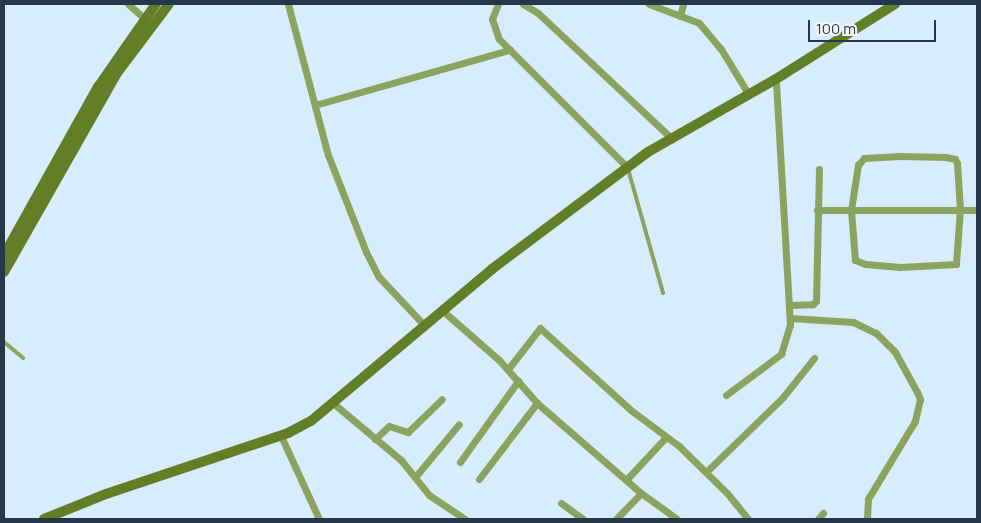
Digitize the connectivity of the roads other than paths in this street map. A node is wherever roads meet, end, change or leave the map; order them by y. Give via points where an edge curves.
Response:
1 (128, 4) edge
2 (156, 4) edge
3 (169, 4) edge
4 (288, 4) edge
5 (498, 4) edge
6 (523, 4) edge
7 (649, 4) edge
8 (683, 4) edge
9 (895, 4) edge
10 (680, 16) junction
11 (144, 18) junction
12 (510, 50) junction
13 (776, 79) junction
14 (749, 95) junction
15 (316, 105) junction
16 (670, 137) junction
17 (627, 167) junction
18 (819, 169) dead end
19 (817, 210) junction
20 (851, 210) junction
21 (960, 210) junction
22 (977, 210) edge
23 (4, 255) edge
24 (4, 272) edge
25 (663, 293) dead end
26 (790, 305) junction
27 (443, 311) junction
28 (790, 318) junction
29 (424, 325) junction
30 (4, 342) edge
31 (23, 358) dead end
32 (814, 358) dead end
33 (508, 369) junction
34 (518, 381) junction
35 (726, 395) dead end
36 (442, 399) dead end
37 (333, 403) junction
38 (536, 403) junction
39 (459, 424) dead end
40 (280, 436) junction
41 (666, 437) junction
42 (375, 439) junction
43 (460, 462) dead end
44 (706, 472) junction
45 (416, 476) junction
46 (479, 479) dead end
47 (626, 480) junction
48 (641, 493) junction
49 (562, 503) dead end
50 (823, 513) dead end
51 (44, 519) edge
52 (319, 519) edge
53 (465, 519) edge
54 (583, 519) edge
55 (616, 519) edge
56 (677, 519) edge
57 (748, 519) edge
58 (818, 519) edge
59 (867, 519) edge

1 - 11 street
2 - 11 street
3 - 24 street via 117,74
4 - 15 street
5 - 12 street via 492,19 494,31
6 - 16 street via 538,13
7 - 10 street
8 - 10 street
9 - 13 street
10 - 14 street via 699,24 721,49
11 - 23 street via 98,87
12 - 15 street
12 - 17 street
13 - 14 street
13 - 26 street
14 - 16 street
15 - 29 street via 328,154 373,266
16 - 17 street
17 - 25 lane
17 - 27 street via 525,243
18 - 19 street
19 - 20 street
19 - 26 street via 816,301 813,304
20 - 21 street
20 - 21 street via 860,160 900,156 955,159
20 - 21 street via 854,256 859,262 928,268 952,266 958,262
21 - 22 street
26 - 28 street
27 - 29 street
27 - 33 street
28 - 35 street via 786,346 781,354
28 - 59 street via 853,322 876,333 895,352 918,392 920,399 915,421 868,499
29 - 37 street
30 - 31 lane
32 - 44 street via 783,397
33 - 34 street
33 - 41 street via 540,328
34 - 38 street
34 - 43 street
36 - 42 street via 408,432 393,425
37 - 40 street via 311,421
37 - 42 street
38 - 46 street
38 - 47 street
39 - 45 street
40 - 51 street via 106,494
40 - 52 street
41 - 44 street
41 - 47 street
42 - 45 street
44 - 57 street
45 - 53 street via 429,495
47 - 48 street
48 - 55 street
48 - 56 street
49 - 54 street
50 - 58 street

